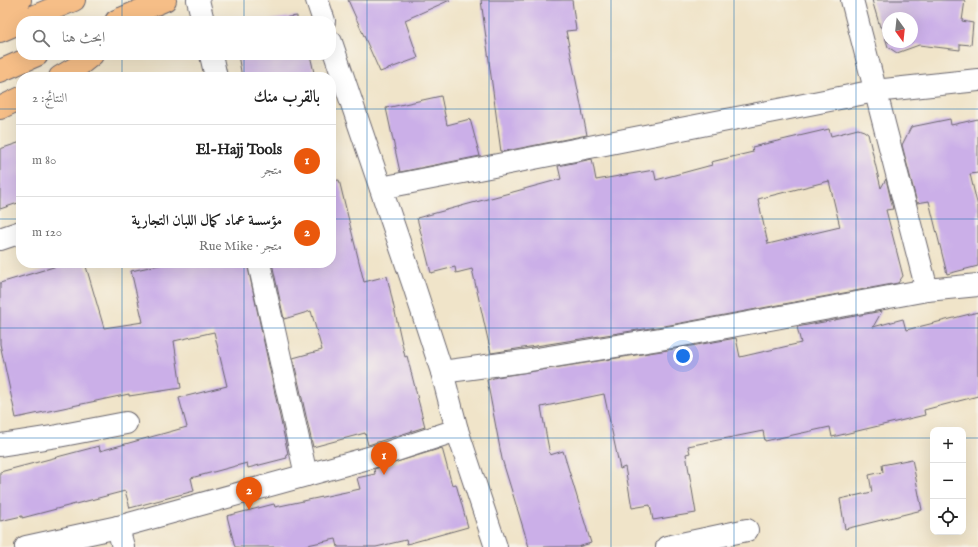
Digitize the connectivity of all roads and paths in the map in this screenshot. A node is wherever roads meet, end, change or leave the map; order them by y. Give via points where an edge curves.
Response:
1 (20, 0) edge
2 (74, 0) edge
3 (165, 0) edge
4 (198, 0) edge
5 (316, 0) edge
6 (852, 0) edge
7 (0, 9) edge
8 (34, 16) edge
9 (128, 16) edge
10 (202, 16) edge
11 (322, 16) edge
12 (16, 24) edge
13 (0, 31) edge
14 (336, 57) edge
15 (25, 60) edge
16 (86, 60) edge
17 (212, 60) edge
18 (0, 71) edge
19 (68, 72) edge
20 (215, 72) edge
21 (978, 80) edge
22 (875, 91) junction
23 (16, 100) edge
24 (0, 108) edge
25 (381, 188) junction
26 (16, 234) edge
27 (0, 239) edge
28 (260, 268) edge
29 (978, 285) edge
30 (927, 290) junction
31 (442, 372) junction
32 (126, 423) dead end
33 (458, 430) junction
34 (0, 445) edge
35 (306, 475) junction
36 (746, 530) dead end
37 (121, 537) edge
38 (26, 547) edge
39 (496, 547) edge
40 (667, 547) edge

1 - 7 main road
2 - 8 main road
3 - 9 main road
4 - 10 street
5 - 11 street
6 - 22 street
12 - 13 main road
14 - 25 street
15 - 18 main road
16 - 19 main road
17 - 20 street
21 - 22 street
22 - 25 street
22 - 30 street
23 - 24 main road
25 - 31 street
26 - 27 street
28 - 35 street
29 - 30 street
30 - 31 street via 672,337
31 - 33 street
32 - 34 street
33 - 35 street
33 - 39 street
35 - 37 street
36 - 40 street
37 - 38 street

